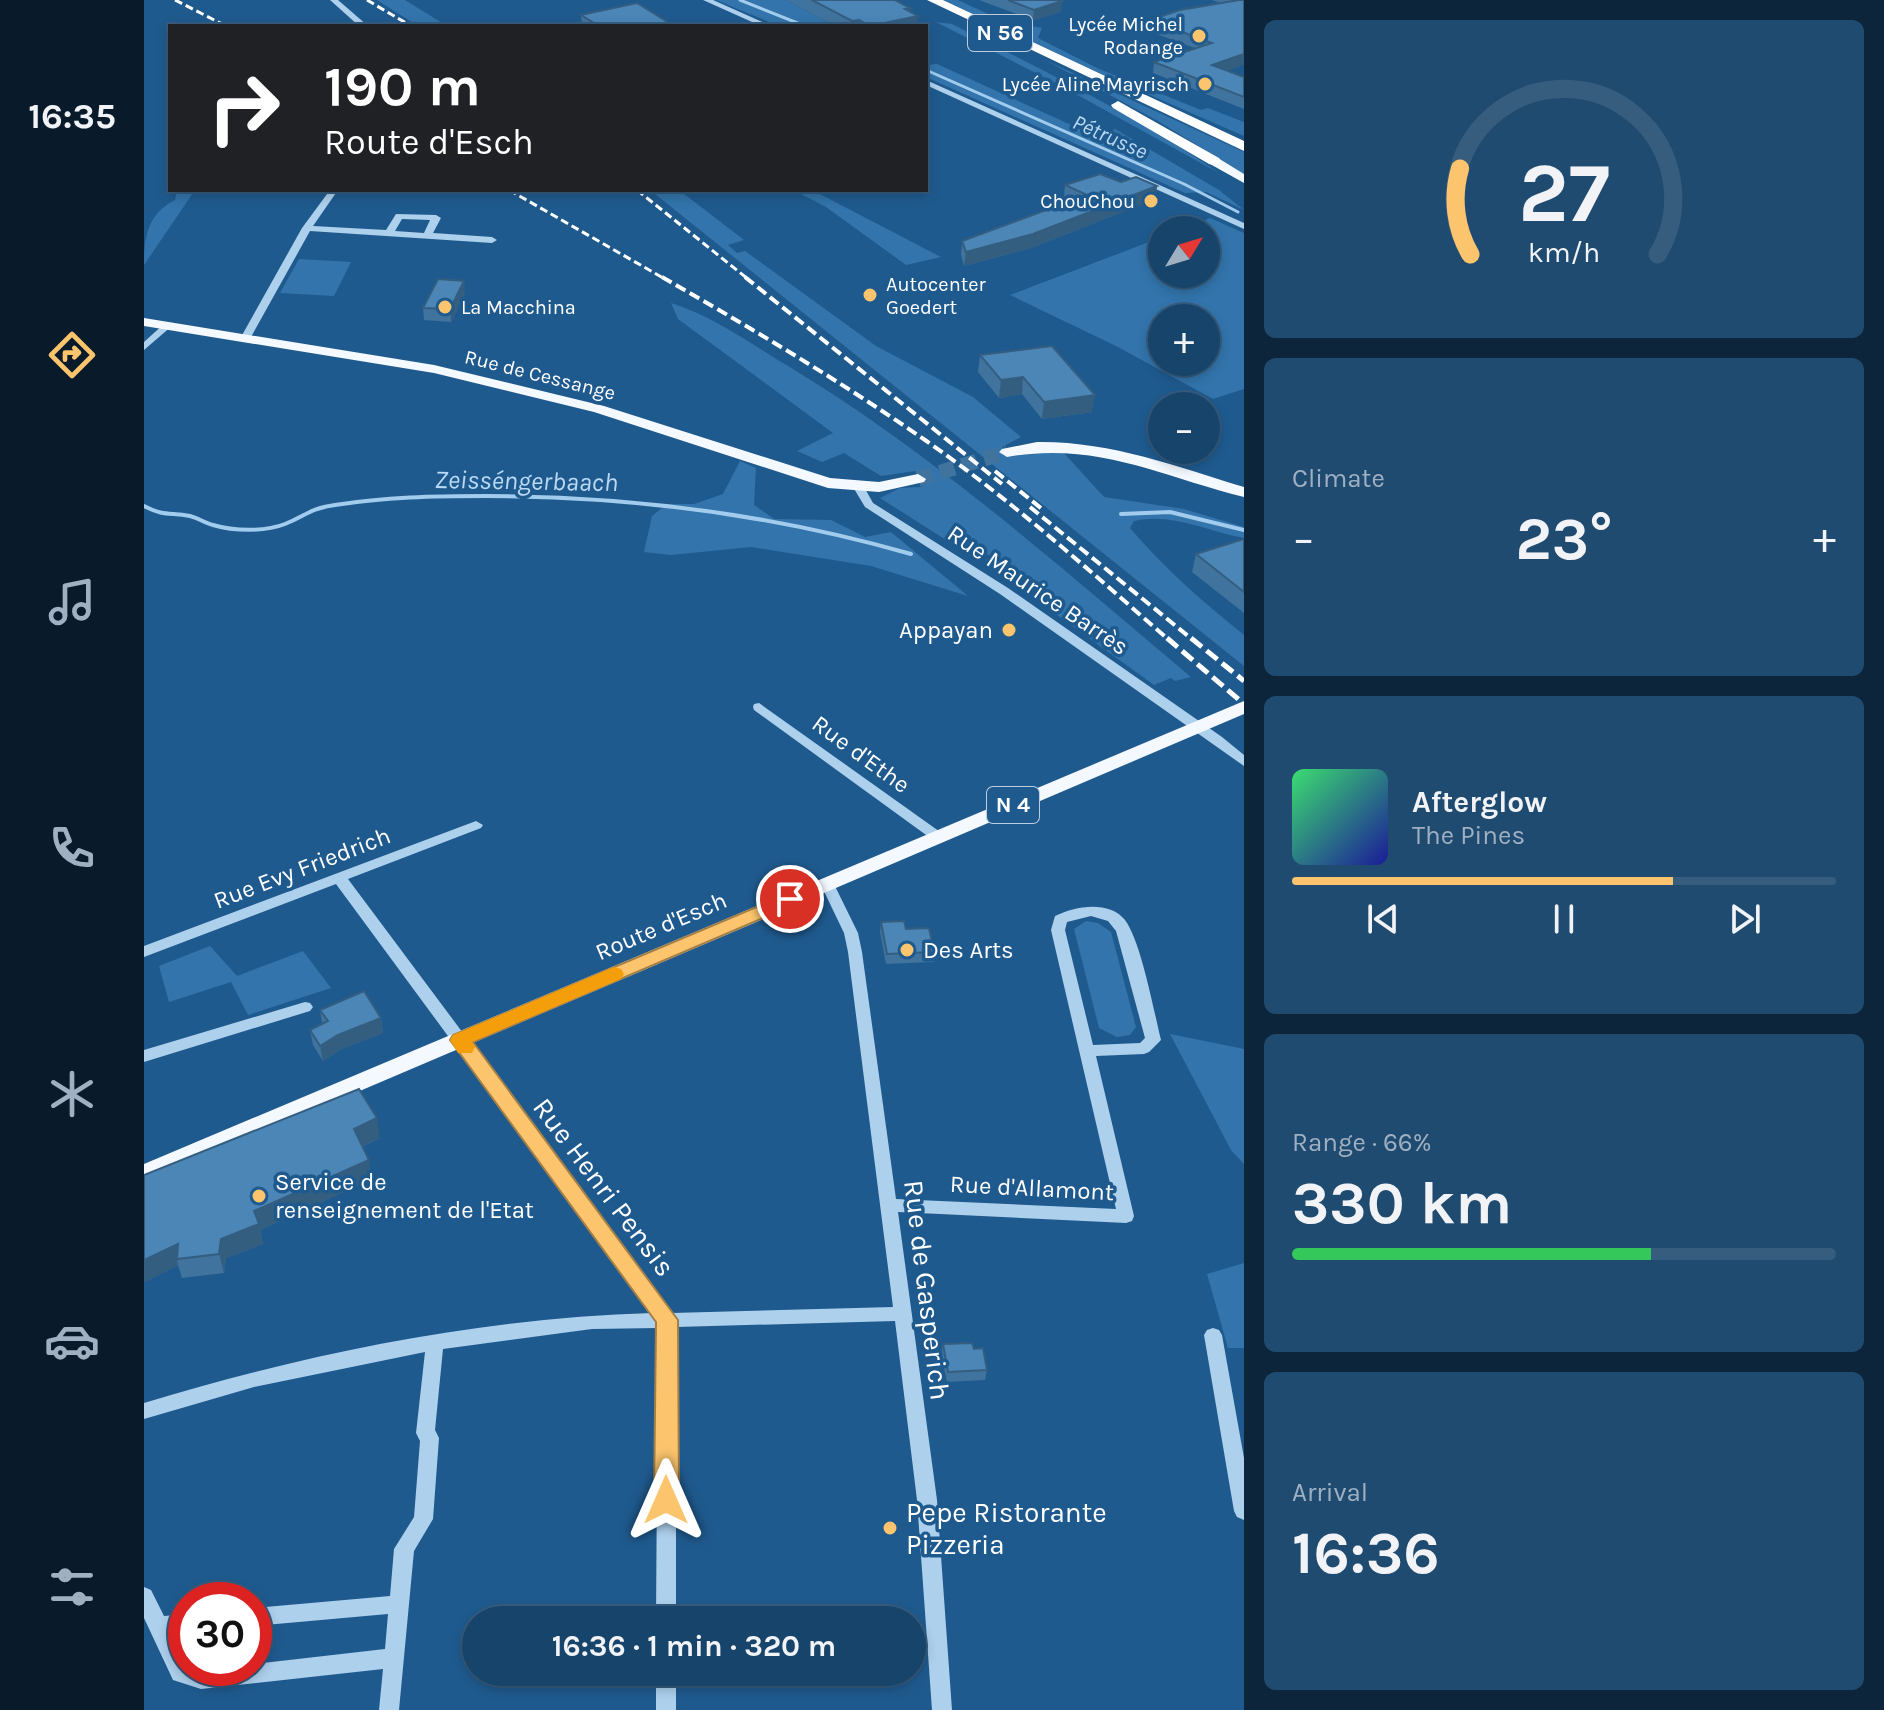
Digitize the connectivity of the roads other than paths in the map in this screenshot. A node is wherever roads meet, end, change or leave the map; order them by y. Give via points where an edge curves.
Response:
1 (334, 0) edge
2 (707, 0) edge
3 (913, 0) edge
4 (933, 0) edge
5 (362, 24) edge
6 (762, 24) edge
7 (928, 83) edge
8 (1159, 108) junction
9 (1244, 141) edge
10 (1244, 147) edge
11 (1214, 161) joint
12 (1244, 179) edge
13 (333, 192) edge
14 (1244, 223) edge
15 (307, 228) junction
16 (389, 233) junction
17 (427, 236) junction
18 (492, 240) dead end
19 (144, 322) edge
20 (168, 325) junction
21 (246, 337) junction
22 (144, 347) edge
23 (1007, 452) tunnel mouth
24 (918, 479) tunnel mouth
25 (859, 487) junction
26 (1244, 492) edge
27 (759, 707) dead end
28 (1244, 707) edge
29 (1198, 726) junction
30 (1244, 762) edge
31 (476, 825) dead end
32 (938, 837) junction
33 (339, 877) junction
34 (827, 883) junction
35 (144, 952) edge
36 (305, 1007) dead end
37 (460, 1040) junction
38 (1087, 1051) junction
39 (144, 1056) edge
40 (144, 1174) edge
41 (888, 1205) junction
42 (902, 1314) junction
43 (667, 1320) junction
44 (1213, 1335) dead end
45 (435, 1342) junction
46 (144, 1411) edge
47 (1240, 1461) edge
48 (1244, 1511) edge
49 (144, 1596) edge
50 (399, 1604) junction
51 (666, 1606) edge
52 (272, 1615) edge
53 (168, 1625) edge
54 (158, 1626) junction
55 (394, 1658) junction
56 (666, 1686) edge
57 (389, 1710) edge
58 (666, 1710) edge
59 (942, 1710) edge

1 - 5 street
2 - 6 street
3 - 11 highway, N 56
4 - 8 highway, N 56
7 - 14 street
8 - 9 highway
8 - 10 highway
11 - 12 main road, N 56
13 - 15 street
15 - 16 street
15 - 21 street
16 - 17 street
16 - 17 street via 399,216 436,218
17 - 18 street
19 - 20 main road, Rue de Cessange
20 - 21 main road, Rue de Cessange
20 - 22 street
21 - 25 main road, Rue de Cessange via 368,356 562,400 828,483
23 - 26 main road via 1042,444 1079,445
24 - 25 main road, Rue de Cessange
25 - 29 street, Rue Maurice Barrès via 863,500 877,510
27 - 32 street, Rue d'Ethe
28 - 29 main road, Route d'Esch / N 4
29 - 30 street, Rue Maurice Barrès
29 - 32 main road, Route d'Esch / N 4
31 - 33 street, Rue Evy Friedrich
32 - 34 main road, Route d'Esch / N 4
33 - 35 street, Rue Evy Friedrich
33 - 37 street, Rue Henri Pensis
34 - 37 main road, Route d'Esch / N 4
34 - 41 street, Rue de Gasperich via 851,933
36 - 39 street
37 - 40 main road, Route d'Esch / N 4
37 - 43 street, Rue Henri Pensis
38 - 38 street via 1144,1048 1153,1040 1122,926 1102,912 1072,911 1060,919 1058,930
38 - 41 street, Rue d'Allamont via 1126,1216
41 - 42 street, Rue de Gasperich
42 - 43 street
42 - 59 street, Rue de Gasperich via 927,1500
43 - 45 street via 592,1322
43 - 51 street
44 - 47 street
45 - 46 street via 331,1362
45 - 50 street via 423,1519 404,1549
47 - 48 street
49 - 54 street
50 - 52 street
50 - 55 street
53 - 54 street
54 - 55 street via 180,1673 201,1679
55 - 57 street
56 - 58 street

